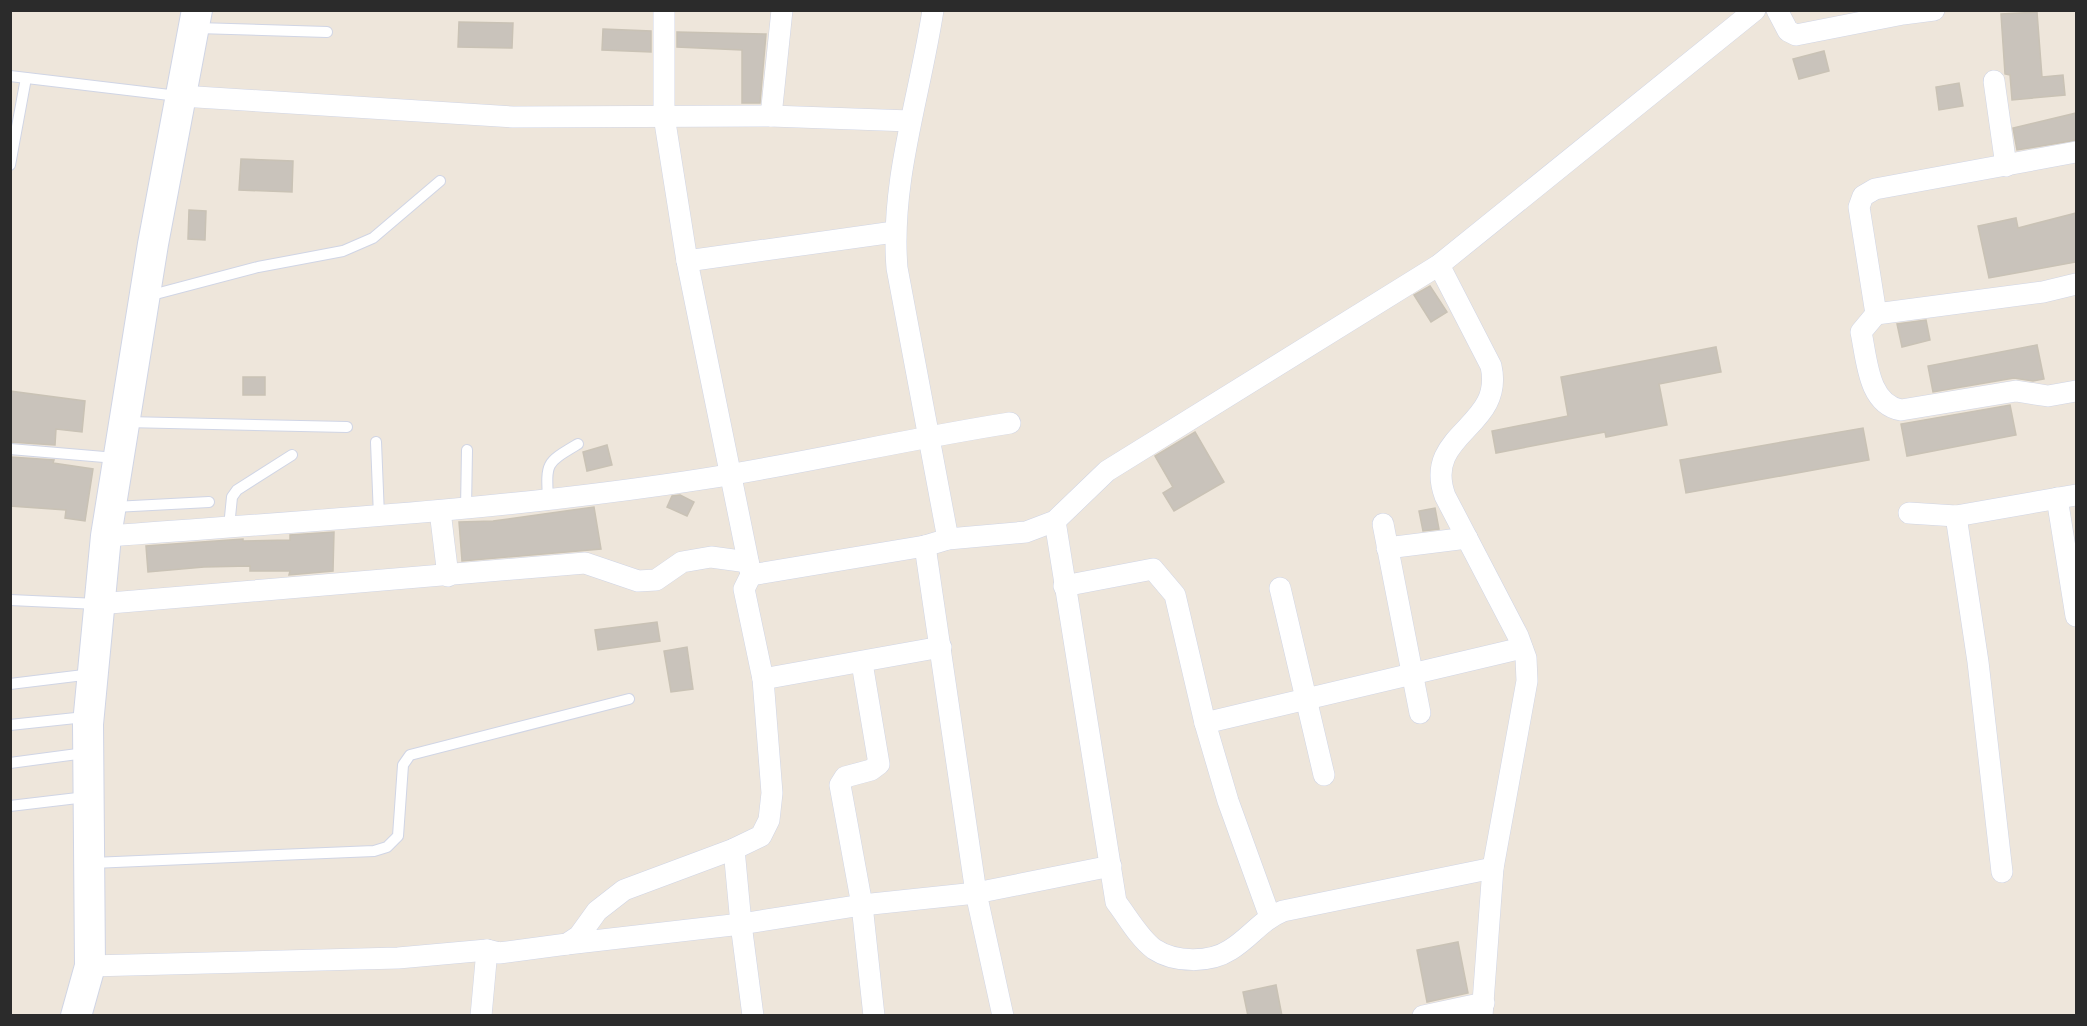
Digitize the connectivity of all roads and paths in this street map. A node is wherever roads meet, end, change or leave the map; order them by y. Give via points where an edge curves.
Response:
1 (664, 10) edge
2 (782, 10) edge
3 (933, 10) edge
4 (1755, 10) edge
5 (1777, 10) edge
6 (1934, 10) edge
7 (195, 19) edge
8 (327, 32) dead end
9 (10, 76) edge
10 (26, 78) junction
11 (1994, 81) dead end
12 (181, 96) junction
13 (664, 116) junction
14 (771, 116) junction
15 (910, 121) junction
16 (2076, 152) edge
17 (10, 165) edge
18 (2006, 166) junction
19 (440, 181) dead end
20 (894, 232) junction
21 (687, 261) junction
22 (1439, 265) junction
23 (2076, 284) edge
24 (145, 297) junction
25 (1876, 314) junction
26 (2076, 391) edge
27 (126, 422) junction
28 (1010, 423) dead end
29 (347, 427) dead end
30 (927, 436) junction
31 (376, 442) dead end
32 (578, 444) dead end
33 (10, 449) edge
34 (467, 450) dead end
35 (292, 455) dead end
36 (119, 459) junction
37 (731, 474) junction
38 (2066, 497) edge
39 (548, 499) junction
40 (209, 502) dead end
41 (111, 507) junction
42 (466, 510) junction
43 (440, 512) junction
44 (1909, 513) dead end
45 (379, 516) junction
46 (1956, 516) junction
47 (1054, 521) junction
48 (1383, 524) dead end
49 (230, 527) junction
50 (106, 536) junction
51 (1467, 538) junction
52 (948, 539) junction
53 (925, 546) junction
54 (1387, 548) junction
55 (750, 568) junction
56 (448, 576) junction
57 (1064, 586) junction
58 (1280, 588) dead end
59 (10, 600) edge
60 (98, 604) junction
61 (2076, 616) edge
62 (941, 647) junction
63 (1522, 648) junction
64 (862, 663) junction
65 (92, 674) junction
66 (1413, 674) junction
67 (763, 679) junction
68 (10, 684) edge
69 (629, 699) dead end
70 (1306, 699) junction
71 (1420, 713) dead end
72 (88, 717) junction
73 (1205, 723) junction
74 (10, 725) edge
75 (88, 752) junction
76 (10, 763) edge
77 (1324, 775) dead end
78 (89, 796) junction
79 (10, 806) edge
80 (734, 849) junction
81 (90, 864) junction
82 (1111, 866) junction
83 (1492, 868) junction
84 (2002, 872) dead end
85 (976, 893) junction
86 (862, 904) junction
87 (1270, 917) junction
88 (741, 924) junction
89 (567, 944) junction
90 (486, 950) junction
91 (90, 966) junction
92 (1483, 1009) edge
93 (76, 1016) edge
94 (481, 1016) edge
95 (753, 1016) edge
96 (874, 1016) edge
97 (1003, 1016) edge
98 (1423, 1016) edge

1 - 13 street
2 - 14 street
3 - 15 street via 925,64
4 - 22 street
5 - 6 street via 1788,32 1796,35
7 - 8 lane
7 - 12 street
9 - 10 lane
10 - 12 lane
10 - 17 lane
11 - 18 street
12 - 13 street via 513,117
12 - 24 street
13 - 14 street
13 - 21 street
14 - 15 street
15 - 20 street
16 - 18 street
18 - 25 street via 1875,189 1863,196 1859,207
19 - 24 lane via 374,238 343,251 258,267
20 - 21 street
20 - 30 street
21 - 37 street
22 - 47 street via 1107,471
22 - 51 street via 1491,366 1494,381 1488,402 1444,456 1439,472 1445,496
23 - 25 street via 2043,292
24 - 27 street
25 - 26 street via 1861,332 1878,397 1889,407 1901,410 2016,392 2048,396
27 - 29 lane
27 - 36 street
28 - 30 street
30 - 37 street
30 - 52 street
31 - 45 lane
32 - 39 lane via 554,458 547,468
33 - 36 lane
34 - 42 lane
35 - 49 lane via 237,490 232,497
36 - 41 street
37 - 39 street
37 - 55 street
38 - 46 street
38 - 61 street
39 - 42 street
40 - 41 lane
41 - 50 street
42 - 43 street
43 - 45 street
43 - 56 street
44 - 46 street
45 - 49 street
46 - 84 street via 1978,662
47 - 52 street via 1026,532
47 - 57 street
48 - 54 street
49 - 50 street
50 - 60 street
51 - 54 street
51 - 63 street
52 - 53 street
53 - 55 street
53 - 62 street
54 - 66 street
55 - 56 street via 711,557 682,562 656,579 638,581 585,563
55 - 67 street via 744,589
56 - 60 street
57 - 73 street via 1154,569 1175,595
57 - 82 street
58 - 70 street
59 - 60 lane
60 - 65 street
62 - 64 street
62 - 85 street
63 - 66 street
63 - 83 street via 1527,681
64 - 67 street
64 - 86 street via 879,764 872,770 845,777 840,785
65 - 68 lane
65 - 72 street
66 - 70 street
66 - 71 street
67 - 80 street via 772,793 769,820 761,836
69 - 81 lane via 410,755 403,765 398,836 387,847 374,851
70 - 73 street
70 - 77 street
72 - 74 lane
72 - 75 street
73 - 87 street
75 - 76 lane
75 - 78 street
78 - 79 lane
78 - 81 street
80 - 88 street
80 - 89 street via 624,890 597,911 579,936
81 - 91 street
82 - 85 street
82 - 87 street via 1116,902 1154,949 1171,956 1193,960 1228,951
83 - 87 street
83 - 92 street
85 - 86 street
85 - 97 street
86 - 88 street
86 - 96 street
88 - 89 street
88 - 95 street
89 - 90 street via 499,953
90 - 91 street via 398,958
90 - 94 street
91 - 93 street
92 - 98 street

